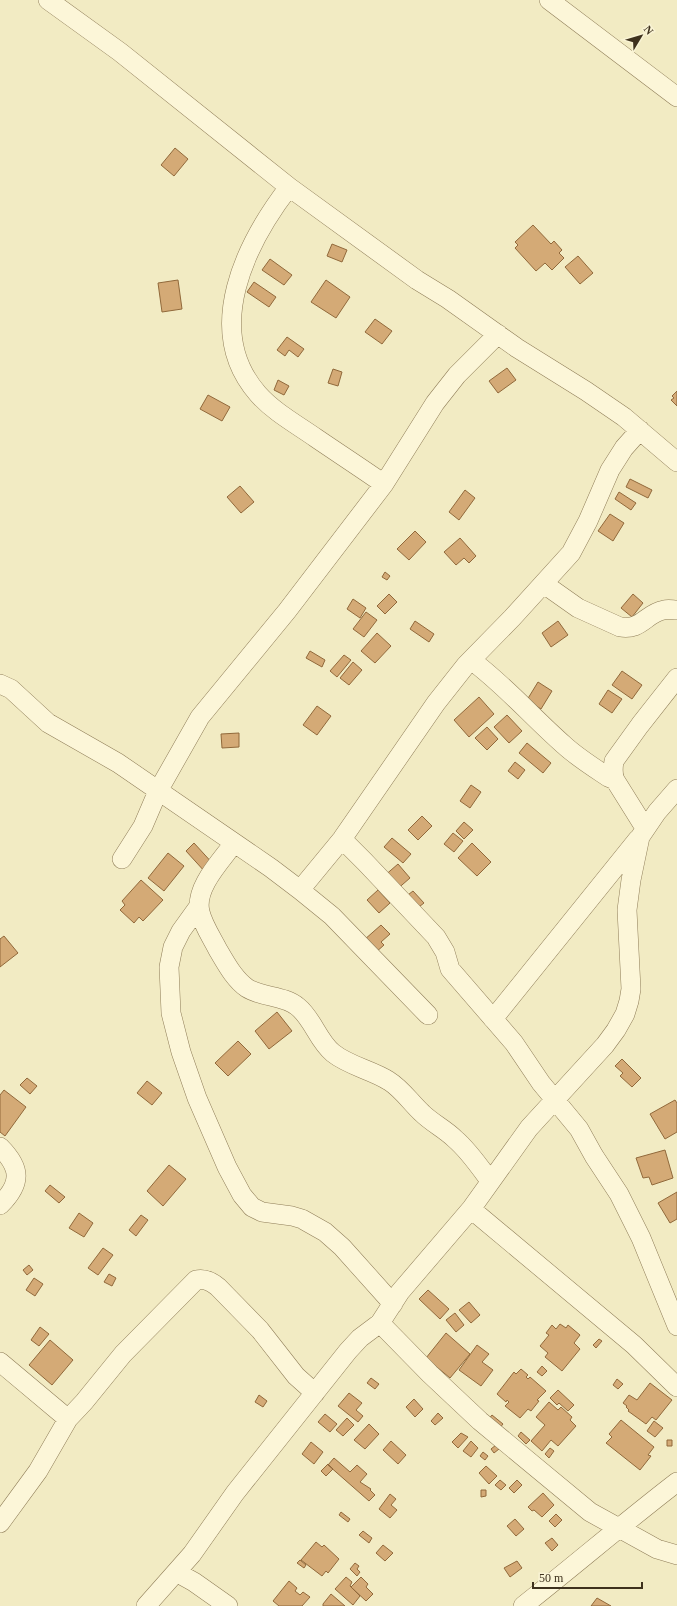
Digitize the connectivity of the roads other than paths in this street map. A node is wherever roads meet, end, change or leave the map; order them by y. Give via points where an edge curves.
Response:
1 (48, 0) edge
2 (549, 0) edge
3 (677, 97) edge
4 (289, 186) junction
5 (498, 334) junction
6 (640, 430) junction
7 (677, 462) edge
8 (384, 484) junction
9 (544, 584) junction
10 (677, 610) edge
11 (471, 660) junction
12 (677, 678) edge
13 (0, 684) edge
14 (614, 780) junction
15 (158, 791) junction
16 (674, 795) edge
17 (643, 832) junction
18 (342, 839) junction
19 (234, 843) junction
20 (122, 859) dead end
21 (300, 890) junction
22 (199, 906) junction
23 (428, 1015) dead end
24 (493, 1019) junction
25 (555, 1100) junction
26 (0, 1146) edge
27 (490, 1181) junction
28 (0, 1205) edge
29 (471, 1209) junction
30 (393, 1304) junction
31 (380, 1323) junction
32 (677, 1326) edge
33 (0, 1362) edge
34 (677, 1387) edge
35 (315, 1393) junction
36 (68, 1419) junction
37 (677, 1482) edge
38 (0, 1523) edge
39 (620, 1528) junction
40 (677, 1556) edge
41 (176, 1572) junction
42 (146, 1606) edge
43 (228, 1606) edge
44 (523, 1606) edge

1 - 4 street via 120,52
2 - 3 street
4 - 5 street via 418,280
4 - 8 street via 263,225 236,285 231,323 237,361 258,394 277,411
5 - 6 street via 586,391
5 - 8 street via 457,375 435,403
6 - 7 street
6 - 9 street via 610,470 571,553
8 - 15 street via 287,611 204,712
9 - 10 street via 578,608 620,627 635,627 664,610
9 - 11 street
11 - 14 street via 513,694 565,746
11 - 18 street via 436,703
12 - 14 street via 614,761
13 - 15 street via 11,689 48,723 96,750
14 - 17 street
15 - 19 street
15 - 20 street via 143,826
16 - 17 street
17 - 24 street
17 - 25 street via 631,880 627,910 631,989 625,1014 605,1045
18 - 21 street
18 - 24 street via 436,937 445,952 450,969
19 - 21 street
19 - 22 street via 209,878 201,894
21 - 23 street via 332,916
22 - 27 street via 210,935 227,965 248,989 296,1005 330,1051 395,1085 423,1114 460,1143
22 - 30 street via 181,931 173,948 169,967 171,1013 195,1092 227,1167 242,1195 252,1207 262,1212 297,1217 314,1224 346,1252
24 - 25 street via 514,1043
25 - 27 street via 529,1128
25 - 32 street via 579,1129 619,1194 641,1238
26 - 28 street via 14,1164 17,1178 13,1189
27 - 29 street
29 - 30 street via 405,1286
29 - 34 street via 634,1345
30 - 31 street
31 - 35 street via 355,1343
31 - 39 street via 480,1421 590,1512
33 - 36 street
35 - 36 street via 296,1376 260,1330 218,1287 212,1282 198,1279 123,1354
35 - 41 street
36 - 38 street via 38,1471
37 - 39 street
39 - 40 street via 657,1549
39 - 44 street
41 - 42 street
41 - 43 street

